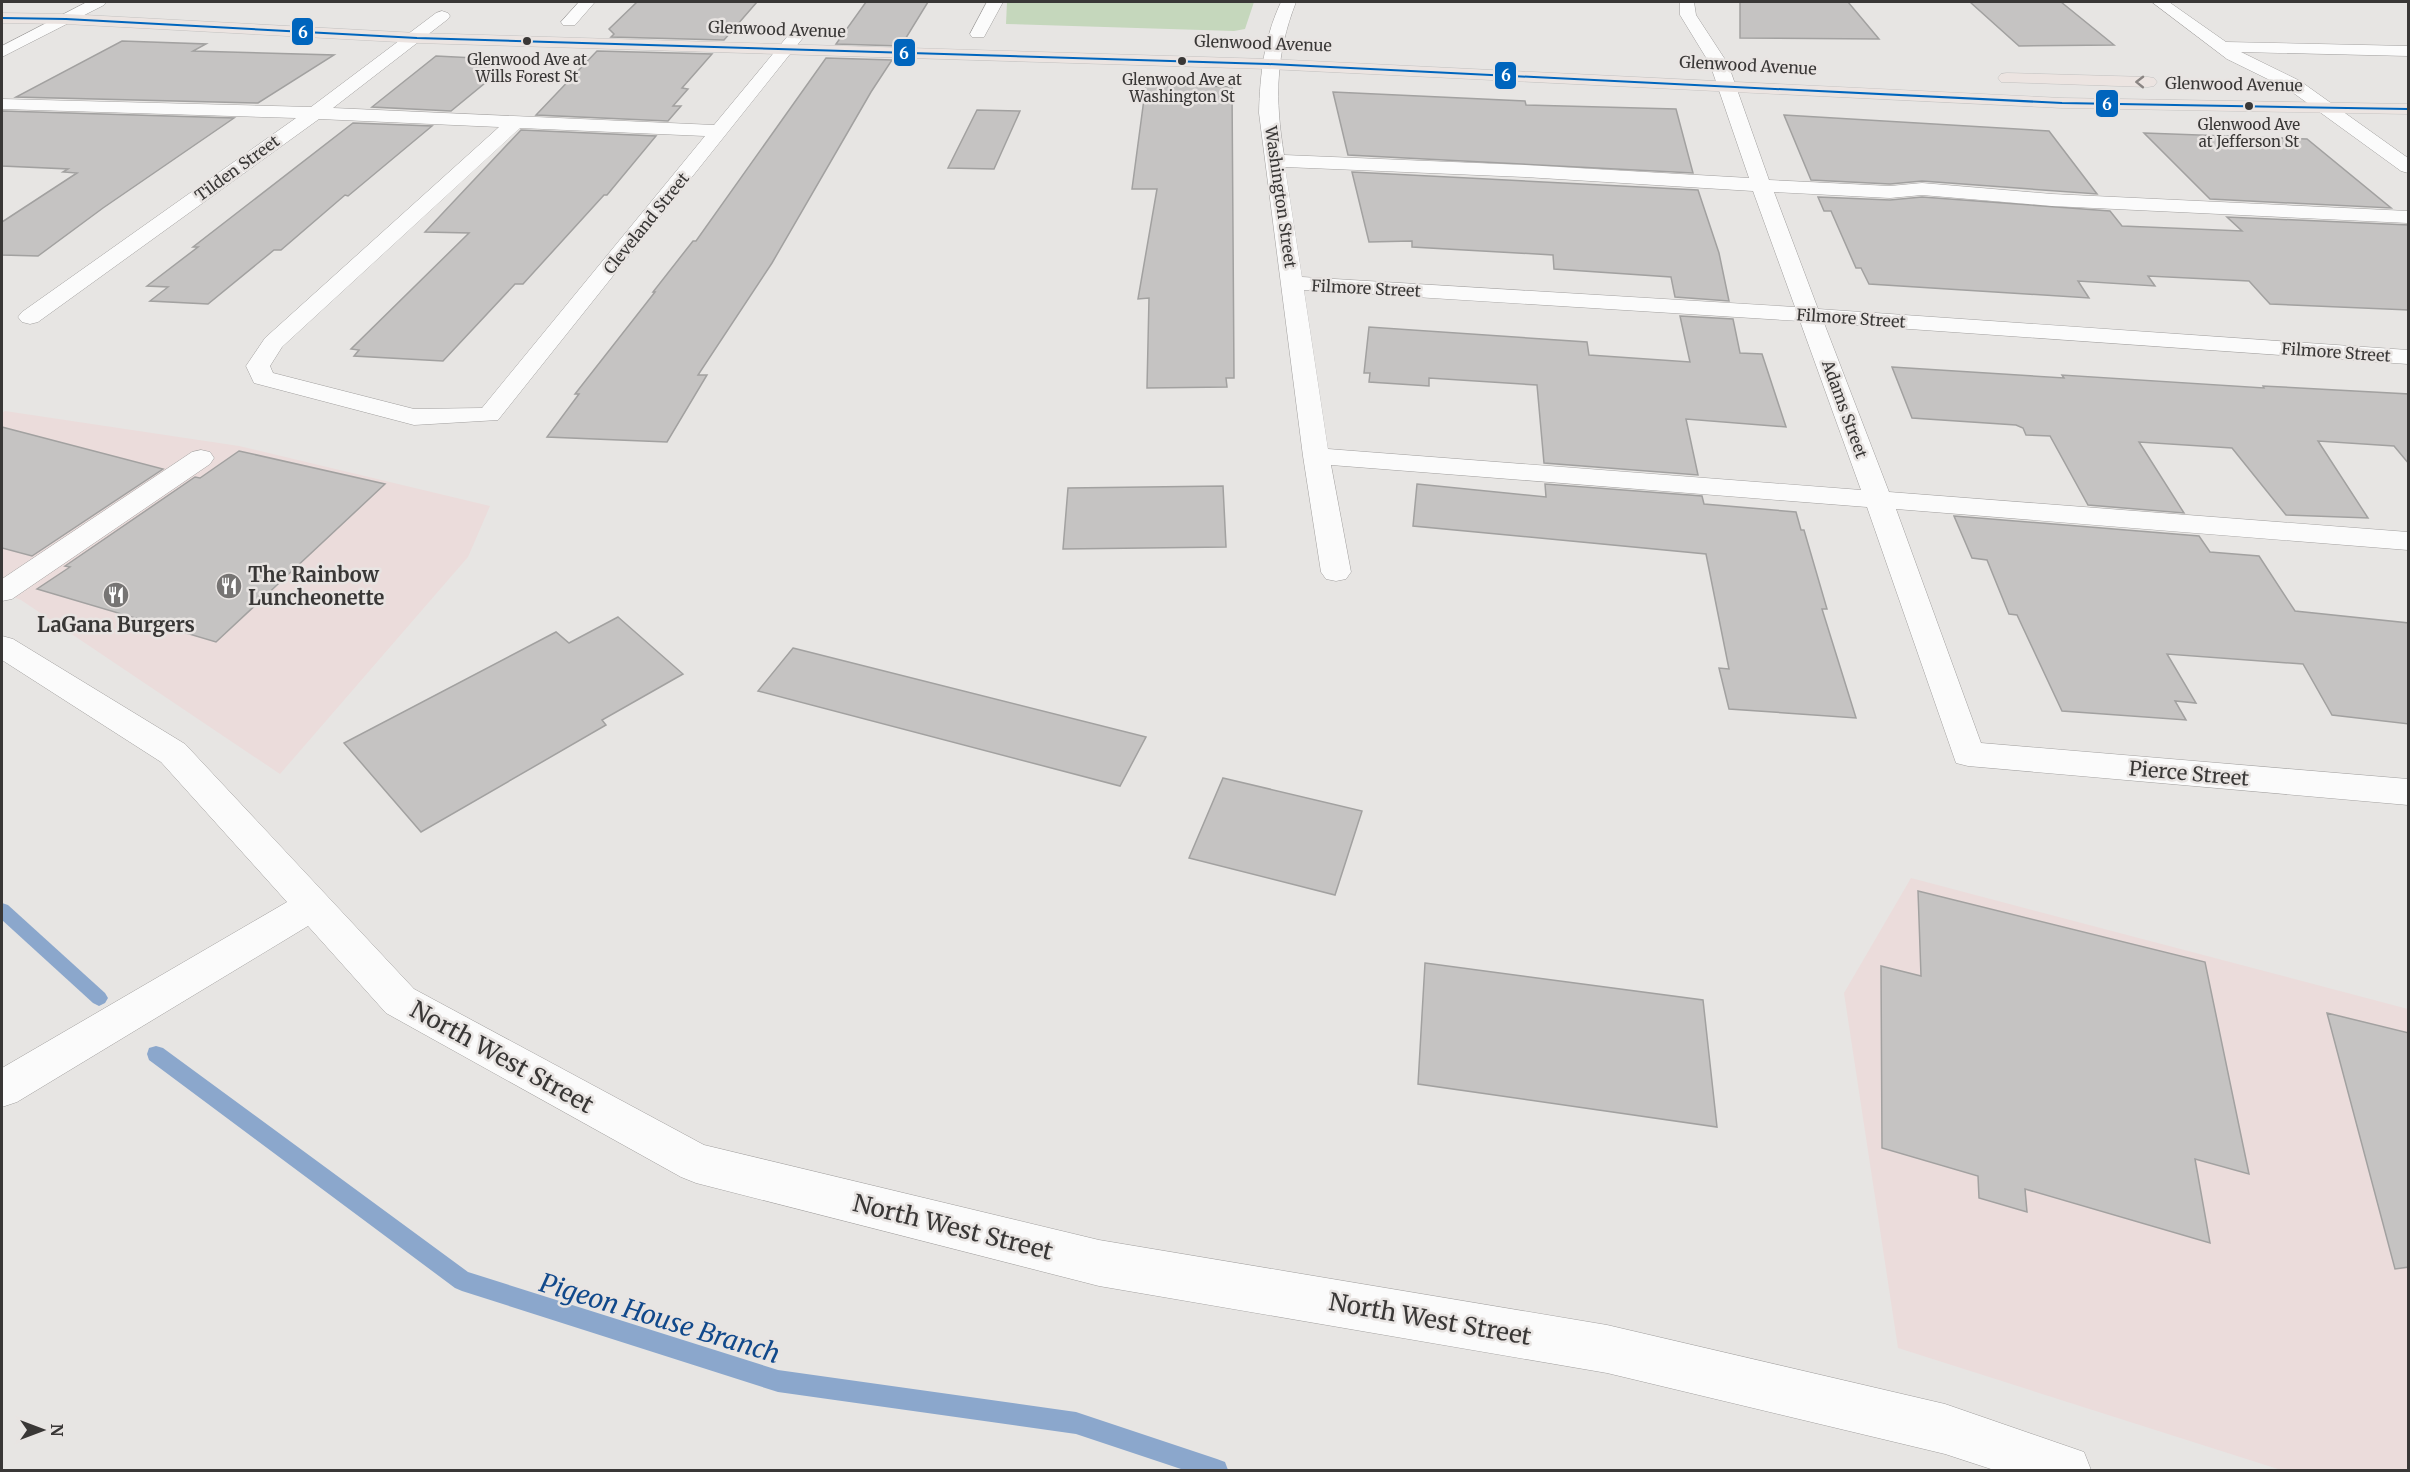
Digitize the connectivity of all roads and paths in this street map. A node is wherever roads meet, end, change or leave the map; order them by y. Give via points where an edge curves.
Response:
1 (98, 2) edge
2 (587, 2) edge
3 (994, 2) edge
4 (1288, 2) edge
5 (1687, 2) edge
6 (2160, 2) edge
7 (420, 15) dead end
8 (448, 17) joint
9 (2, 18) edge
10 (66, 19) junction
11 (563, 22) junction
12 (592, 23) dead end
13 (778, 29) dead end
14 (808, 30) joint
15 (972, 34) joint
16 (1002, 35) dead end
17 (417, 38) junction
18 (546, 42) junction
19 (1296, 44) dead end
20 (2222, 47) junction
21 (787, 49) junction
22 (1267, 50) junction
23 (2409, 51) edge
24 (2, 52) edge
25 (1720, 70) junction
26 (1984, 77) dead end
27 (2162, 82) dead end
28 (2258, 85) dead end
29 (2294, 86) junction
30 (2328, 86) dead end
31 (2, 104) edge
32 (2325, 108) junction
33 (2409, 109) edge
34 (315, 113) junction
35 (514, 122) junction
36 (721, 130) junction
37 (1277, 161) junction
38 (2409, 167) edge
39 (1761, 184) junction
40 (2409, 217) edge
41 (1293, 283) junction
42 (1811, 315) junction
43 (30, 317) dead end
44 (2409, 357) edge
45 (1316, 456) junction
46 (201, 458) dead end
47 (1878, 499) junction
48 (2409, 541) edge
49 (1336, 572) dead end
50 (2, 592) edge
51 (2, 646) edge
52 (1968, 754) joint
53 (2409, 792) edge
54 (312, 905) junction
55 (2, 1089) edge
56 (2066, 1470) edge

1 - 10 street
2 - 11 street
3 - 15 street
4 - 22 street, Washington Street
5 - 25 street, Adams Street via 1688,15
6 - 20 street
7 - 8 main road
8 - 17 street, Tilden Street
9 - 10 main road, Glenwood Avenue
10 - 17 main road, Glenwood Avenue
10 - 24 street
11 - 12 main road
11 - 18 main road
13 - 14 main road, Glenwood Avenue
14 - 21 street, Cleveland Street
15 - 16 main road
17 - 18 main road, Glenwood Avenue
17 - 34 street, Tilden Street
18 - 21 main road, Glenwood Avenue
19 - 22 main road, Glenwood Avenue
20 - 23 street
20 - 29 street
21 - 22 main road, Glenwood Avenue
21 - 36 street, Cleveland Street
22 - 25 main road, Glenwood Avenue
22 - 37 street, Washington Street via 1268,113
25 - 32 main road, Glenwood Avenue via 2062,103
25 - 39 street, Adams Street
27 -> 26 main road, Glenwood Avenue
28 - 29 main road, Glenwood Avenue
29 - 30 main road, Glenwood Avenue
29 - 32 street
31 - 34 street
32 - 33 main road, Glenwood Avenue
32 - 38 street
34 - 35 street
34 - 43 street, Tilden Street
35 - 36 street
35 - 36 street, Cleveland Street via 273,344 258,366 263,378 414,417 489,415
37 - 39 street
37 - 41 street, Washington Street
39 - 40 street via 1890,192 1922,189 2052,200
39 - 42 street, Adams Street
41 - 42 street, Filmore Street
41 - 45 street, Washington Street
42 - 44 street, Filmore Street
42 - 47 street, Adams Street
45 - 47 street
45 - 49 street, Washington Street
46 - 50 street
47 - 48 street
47 - 52 street, Adams Street
51 - 54 street, North West Street via 173,753
52 - 53 street, Pierce Street
54 - 55 street
54 - 56 street, North West Street via 400,1001 696,1163 1099,1263 1607,1349 1945,1429

